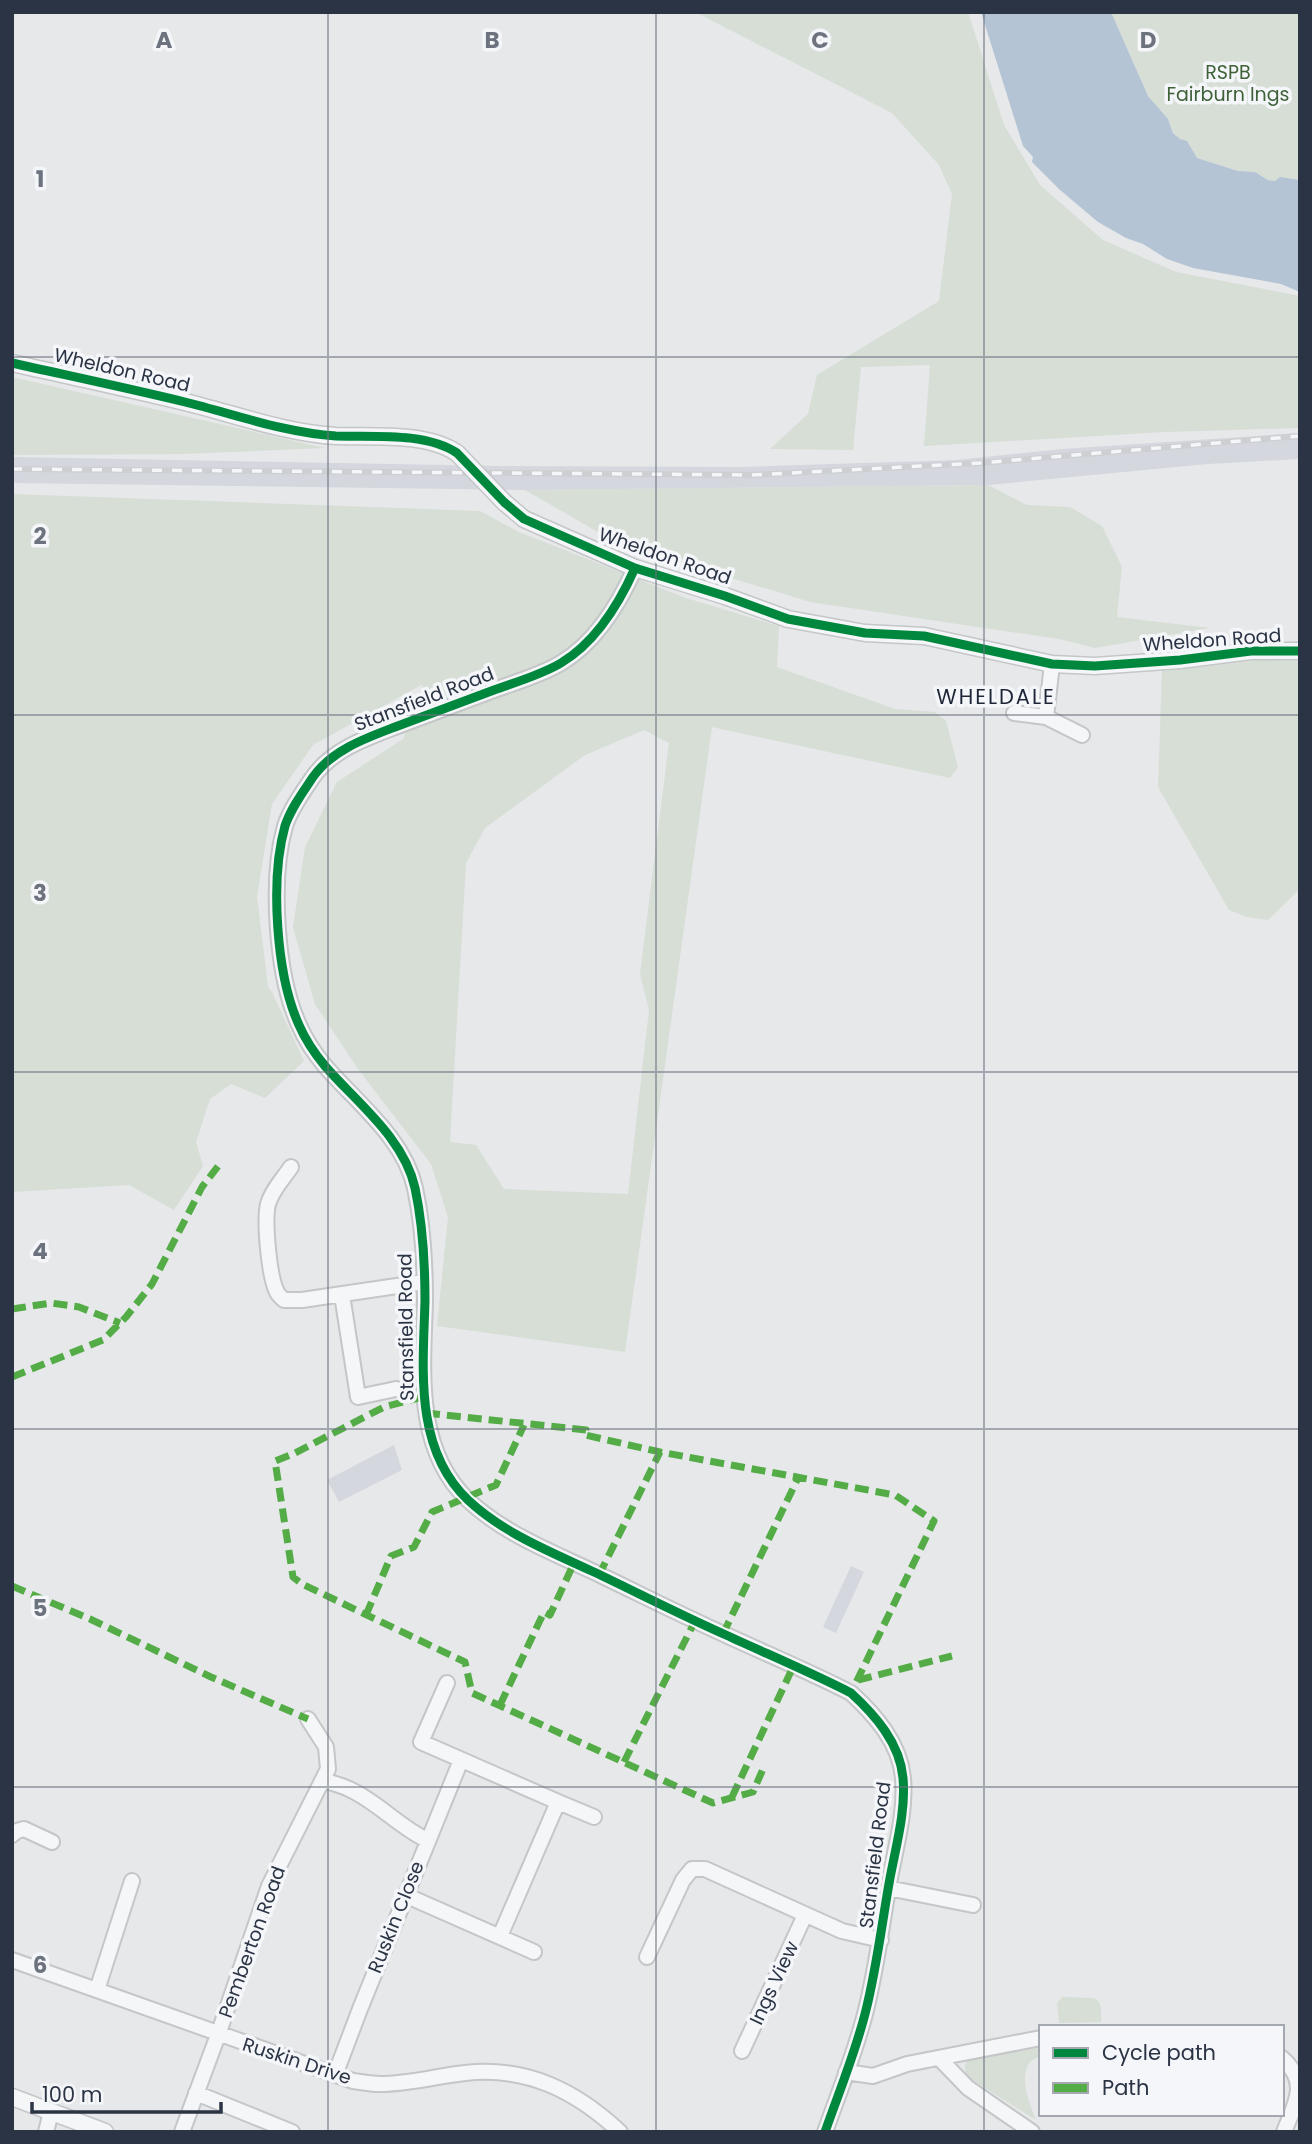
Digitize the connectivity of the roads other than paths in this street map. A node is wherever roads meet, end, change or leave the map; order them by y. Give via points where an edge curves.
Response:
1 (12, 363) edge
2 (635, 568) junction
3 (1300, 651) edge
4 (1052, 664) junction
5 (1014, 713) dead end
6 (1046, 717) junction
7 (1082, 735) dead end
8 (292, 1167) dead end
9 (424, 1282) junction
10 (342, 1295) junction
11 (396, 1389) dead end
12 (447, 1683) dead end
13 (308, 1719) dead end
14 (461, 1760) junction
15 (323, 1780) junction
16 (558, 1802) junction
17 (594, 1817) dead end
18 (12, 1836) edge
19 (427, 1840) junction
20 (52, 1842) dead end
21 (132, 1881) dead end
22 (888, 1888) junction
23 (405, 1895) junction
24 (973, 1905) dead end
25 (805, 1914) junction
26 (500, 1936) junction
27 (881, 1940) junction
28 (534, 1952) dead end
29 (647, 1957) dead end
30 (12, 1960) edge
31 (97, 1990) junction
32 (218, 2035) junction
33 (1039, 2038) edge
34 (742, 2051) dead end
35 (939, 2058) junction
36 (1284, 2060) edge
37 (846, 2072) junction
38 (335, 2075) junction
39 (197, 2093) junction
40 (12, 2097) edge
41 (51, 2112) junction
42 (46, 2132) edge
43 (105, 2132) edge
44 (182, 2132) edge
45 (292, 2132) edge
46 (620, 2132) edge
47 (825, 2132) edge
48 (1031, 2132) edge
49 (1284, 2132) edge

1 - 2 street, Wheldon Road, bridge via 295,430 421,439 447,446 524,519
2 - 4 street, Wheldon Road via 788,619 865,633 924,636
2 - 9 street, Stansfield Road via 608,618 562,662 341,751 317,770 286,823 278,865 285,983 299,1025 322,1063 400,1152 414,1183
3 - 4 street, Wheldon Road via 1251,651 1095,666
4 - 6 street
5 - 6 street
6 - 7 street
8 - 10 street via 267,1206 267,1242 276,1291 284,1300
9 - 10 street
9 - 22 street, Stansfield Road via 423,1397 434,1447 446,1474 497,1525 829,1682 870,1710 889,1737 903,1776 901,1818
10 - 11 street via 358,1397
12 - 14 street via 421,1742
13 - 15 street, Pemberton Road via 326,1747 328,1769
14 - 16 street
14 - 19 street, Ruskin Close
15 - 19 street via 349,1788
15 - 32 street, Pemberton Road via 270,1886
16 - 17 street
16 - 26 street
18 - 20 street via 24,1829
19 - 23 street, Ruskin Close
21 - 31 street
22 - 24 street
22 - 27 street, Stansfield Road
23 - 26 street
23 - 38 street, Ruskin Close
25 - 27 street via 842,1931
25 - 29 street via 705,1869 692,1868
25 - 34 street, Ings View
26 - 28 street
27 - 37 street, Stansfield Road via 866,2011
30 - 31 street, Ruskin Drive
31 - 32 street, Ruskin Drive
32 - 38 street, Ruskin Drive
32 - 39 street, Pemberton Road
33 - 35 street
35 - 37 street via 873,2076
35 - 48 street via 968,2088
36 - 49 street via 1296,2075 1300,2092
37 - 47 street, Stansfield Road
38 - 46 street, Ruskin Drive via 380,2084 466,2073 524,2077 576,2097
39 - 44 street, Pemberton Road
39 - 45 street
40 - 41 street
41 - 42 street
41 - 43 street

